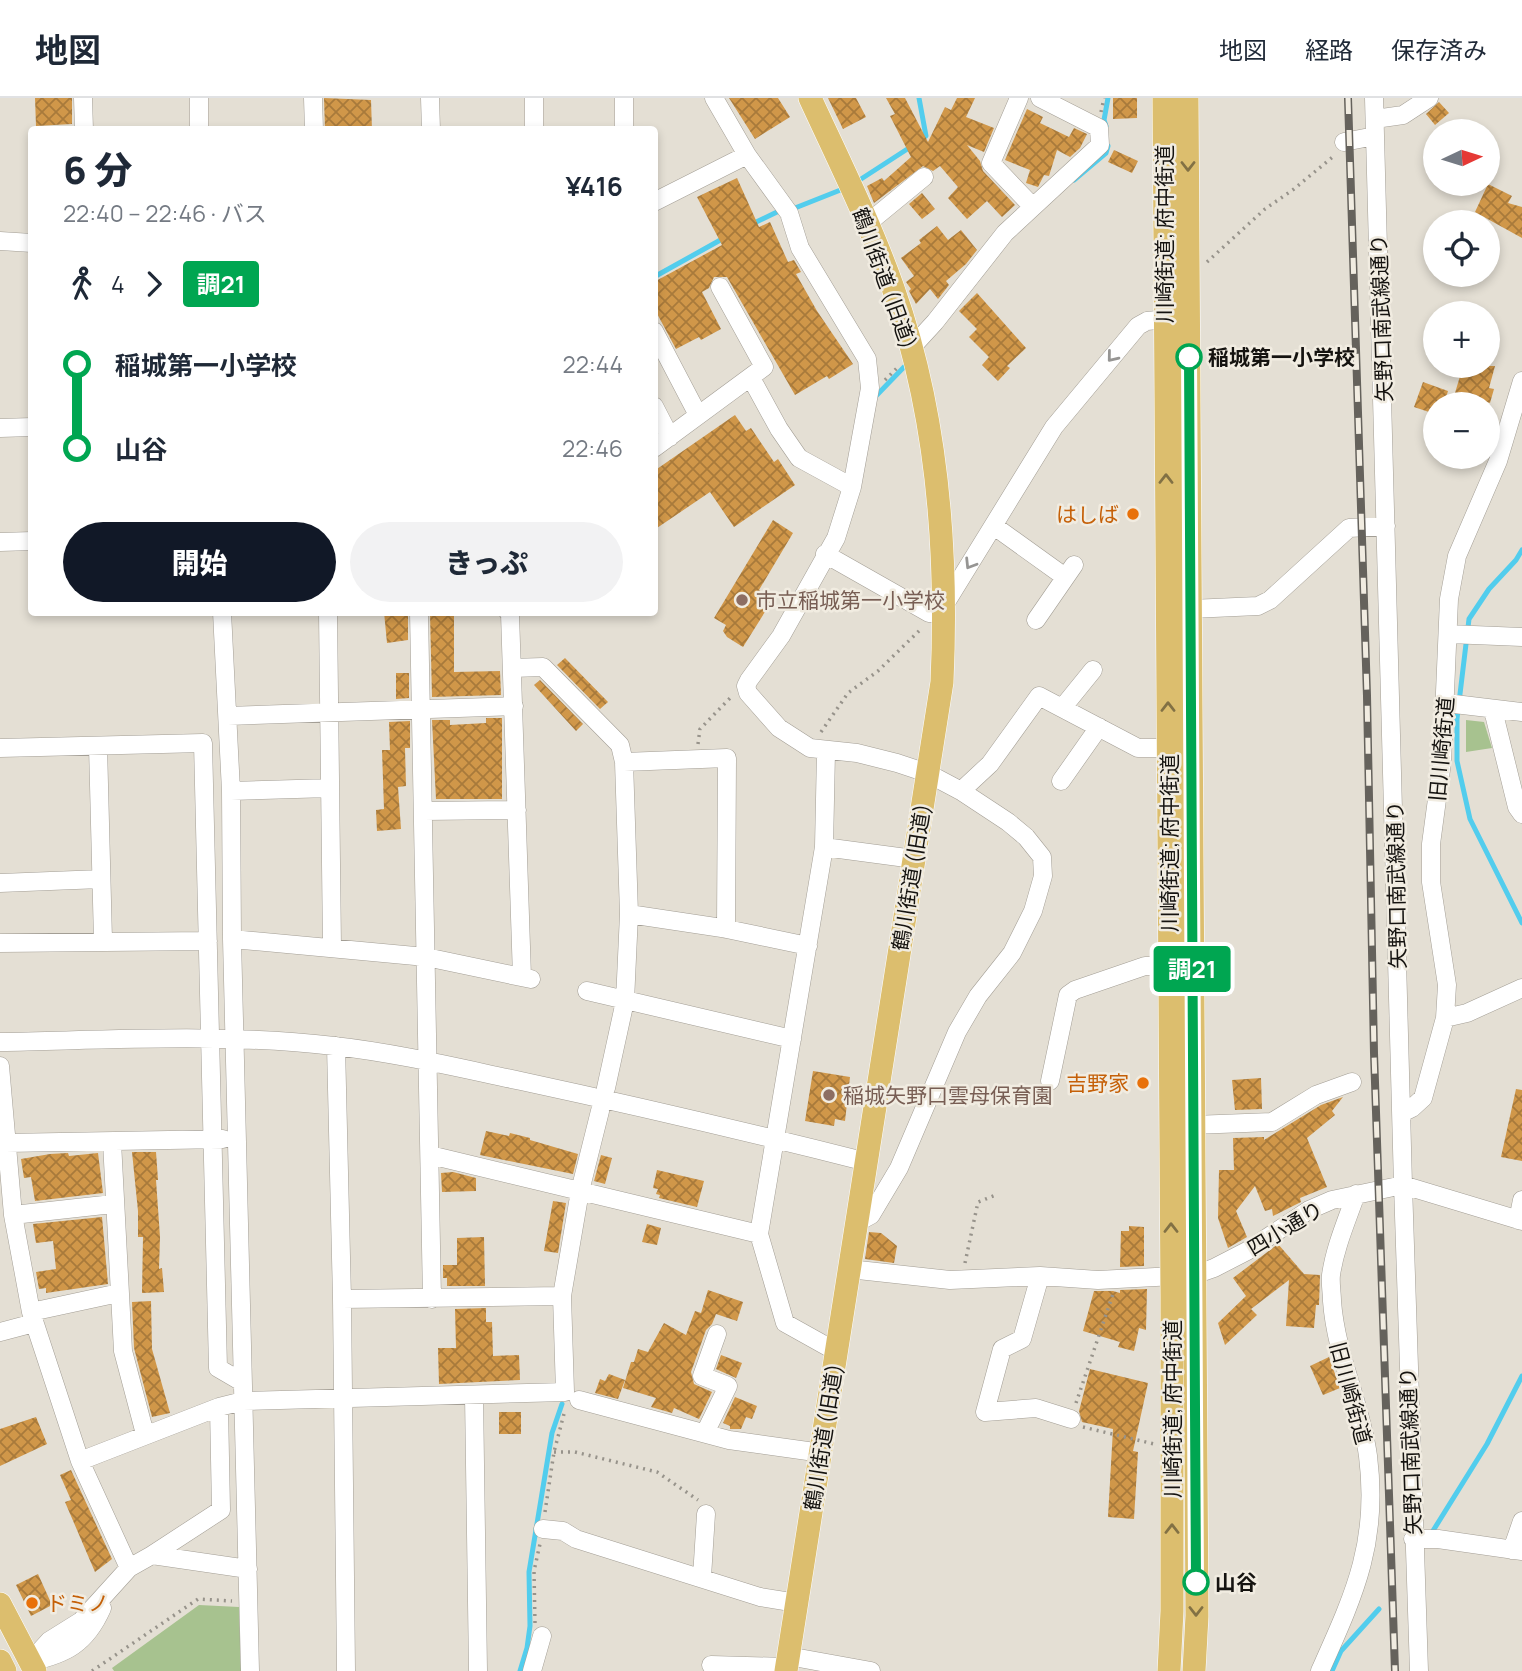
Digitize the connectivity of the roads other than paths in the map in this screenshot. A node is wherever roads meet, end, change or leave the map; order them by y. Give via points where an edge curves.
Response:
1 (83, 98) edge
2 (199, 98) edge
3 (313, 98) edge
4 (430, 98) edge
5 (534, 98) edge
6 (624, 98) edge
7 (713, 98) edge
8 (810, 98) edge
9 (1019, 98) edge
10 (1040, 98) edge
11 (1164, 98) edge
12 (1187, 98) edge
13 (1374, 98) edge
14 (1429, 98) edge
15 (84, 126) edge
16 (199, 126) edge
17 (314, 126) edge
18 (431, 126) edge
19 (534, 126) edge
20 (624, 126) edge
21 (1375, 127) junction
22 (1344, 142) road end
23 (747, 155) junction
24 (924, 177) dead end
25 (658, 200) edge
26 (1033, 206) junction
27 (868, 223) junction
28 (0, 241) edge
29 (28, 243) edge
30 (720, 287) dead end
31 (1165, 318) junction
32 (1188, 318) junction
33 (658, 339) edge
34 (912, 349) junction
35 (751, 378) junction
36 (1522, 381) edge
37 (658, 414) edge
38 (698, 415) junction
39 (28, 427) edge
40 (0, 428) edge
41 (670, 437) junction
42 (658, 444) edge
43 (852, 487) junction
44 (994, 526) junction
45 (1386, 526) junction
46 (28, 541) edge
47 (0, 542) edge
48 (825, 554) junction
49 (1191, 609) junction
50 (942, 611) junction
51 (222, 616) edge
52 (328, 616) edge
53 (419, 616) edge
54 (510, 616) edge
55 (1036, 620) dead end
56 (1449, 634) junction
57 (1522, 636) edge
58 (512, 668) junction
59 (1093, 670) dead end
60 (1446, 703) junction
61 (514, 706) junction
62 (1063, 708) junction
63 (421, 709) junction
64 (1493, 710) junction
65 (329, 712) junction
66 (1522, 712) edge
67 (228, 716) junction
68 (1099, 727) junction
69 (99, 746) junction
70 (0, 748) edge
71 (1168, 748) junction
72 (818, 750) junction
73 (624, 762) junction
74 (229, 768) junction
75 (205, 769) junction
76 (927, 772) junction
77 (1061, 781) dead end
78 (330, 788) junction
79 (231, 791) junction
80 (961, 791) junction
81 (517, 810) junction
82 (424, 811) junction
83 (1522, 814) edge
84 (824, 847) junction
85 (914, 859) junction
86 (102, 879) junction
87 (0, 883) edge
88 (629, 914) junction
89 (726, 929) junction
90 (232, 939) junction
91 (103, 940) junction
92 (208, 940) junction
93 (0, 943) edge
94 (808, 946) junction
95 (332, 947) junction
96 (426, 957) junction
97 (1169, 966) junction
98 (209, 970) junction
99 (233, 970) junction
100 (1522, 988) edge
101 (587, 991) dead end
102 (625, 1001) junction
103 (1446, 1018) junction
104 (210, 1039) junction
105 (236, 1039) junction
106 (792, 1040) junction
107 (0, 1042) edge
108 (336, 1046) junction
109 (428, 1061) junction
110 (0, 1066) edge
111 (1050, 1081) dead end
112 (1352, 1082) dead end
113 (606, 1088) dead end
114 (600, 1111) dead end
115 (1402, 1113) junction
116 (1193, 1125) junction
117 (211, 1139) junction
118 (237, 1139) junction
119 (775, 1139) junction
120 (112, 1142) junction
121 (6, 1143) junction
122 (430, 1155) junction
123 (867, 1162) junction
124 (1403, 1185) junction
125 (580, 1191) junction
126 (1356, 1194) junction
127 (1522, 1200) edge
128 (113, 1204) junction
129 (13, 1215) junction
130 (1520, 1220) edge
131 (858, 1222) junction
132 (759, 1234) junction
133 (849, 1269) junction
134 (1040, 1276) junction
135 (1183, 1276) junction
136 (119, 1293) junction
137 (562, 1296) junction
138 (432, 1299) junction
139 (342, 1300) junction
140 (33, 1318) junction
141 (0, 1332) edge
142 (717, 1334) dead end
143 (837, 1352) junction
144 (242, 1382) junction
145 (474, 1395) junction
146 (342, 1399) junction
147 (579, 1400) dead end
148 (243, 1401) junction
149 (219, 1407) junction
150 (1070, 1419) road end
151 (705, 1433) junction
152 (145, 1434) junction
153 (822, 1453) junction
154 (80, 1461) junction
155 (706, 1514) road end
156 (1522, 1521) edge
157 (543, 1529) dead end
158 (1425, 1539) junction
159 (1517, 1550) edge
160 (152, 1555) junction
161 (129, 1568) junction
162 (247, 1569) junction
163 (702, 1577) junction
164 (797, 1603) junction
165 (0, 1604) edge
166 (542, 1636) dead end
167 (0, 1661) edge
168 (710, 1665) dead end
169 (787, 1665) edge
170 (26, 1668) edge
171 (5, 1671) edge
172 (250, 1671) edge
173 (345, 1671) edge
174 (478, 1671) edge
175 (532, 1671) edge
176 (871, 1671) edge
177 (1169, 1671) edge
178 (1194, 1671) edge
179 (1320, 1671) edge
180 (1419, 1671) edge

1 - 15 street
2 - 16 street
3 - 17 street
4 - 18 street
5 - 19 street
6 - 20 street
7 - 23 street
8 - 27 main road, 鶴川街道 (旧道)
9 - 26 street via 991,163
10 - 26 street via 1099,128 1100,145
11 - 31 main road, 川崎街道; 府中街道
12 -> 32 main road
13 - 21 street, 矢野口南武線通り
14 - 21 street
21 - 22 street
21 - 45 street, 矢野口南武線通り
23 - 25 street
23 - 43 street via 789,213 800,248 867,359 870,388
24 - 27 street
26 - 34 street via 1005,233
27 - 34 main road, 鶴川街道 (旧道)
28 - 29 street
30 - 35 street via 764,367
31 - 32 street
31 -> 44 street via 1138,326 1054,427
71 -> 31 main road, 川崎街道; 府中街道
32 - 49 main road
33 - 38 street
34 - 50 main road, 鶴川街道 (旧道) via 938,493 944,559
35 - 38 street
35 - 43 street via 799,458
36 - 56 street, 旧川崎街道 via 1498,461 1457,556
37 - 41 street
38 - 41 street
39 - 40 street
41 - 42 street
43 - 48 street via 836,538
44 -> 50 street
44 - 55 street via 1069,571
45 - 49 street via 1349,528 1258,606
45 - 115 street, 矢野口南武線通り
46 - 47 street
48 - 50 street
48 - 72 street via 781,636 746,686 779,728
49 - 116 main road
50 - 76 main road, 鶴川街道 (旧道) via 942,682
51 - 67 street
52 - 65 street
53 - 63 street
54 - 58 street
56 - 57 street
56 - 60 street, 旧川崎街道
58 - 61 street
58 - 73 street via 543,667 620,746
59 - 62 street
60 - 64 street
60 - 103 street, 旧川崎街道 via 1431,883 1447,985
61 - 63 street
61 - 81 street
62 - 68 street
62 - 80 street via 1039,696 990,764
63 - 65 street
63 - 82 street
64 - 66 street
64 - 83 street
65 - 67 street
65 - 78 street
67 - 74 street
68 - 71 street via 1138,748
68 - 77 street
69 - 70 street
69 - 75 street via 203,743
69 - 86 street
71 - 97 main road, 川崎街道; 府中街道
72 - 76 street via 857,753
72 - 84 street
73 - 88 street
73 - 89 street via 727,758
74 - 75 street
74 - 79 street
75 - 92 street
76 - 80 street
76 - 85 main road, 鶴川街道 (旧道)
78 - 79 street
78 - 95 street
79 - 90 street
80 - 131 street via 1026,837 1042,857 1043,876 1033,911 1012,953 957,1032 899,1168 871,1214
81 - 82 street
81 - 96 street via 527,978
82 - 96 street
84 - 85 street
84 - 94 street
85 - 123 main road, 鶴川街道 (旧道)
86 - 87 street
86 - 91 street
88 - 89 street
88 - 102 street
89 - 94 street
90 - 95 street
90 - 99 street
91 - 92 street
91 - 93 street
92 - 98 street
94 - 106 street
95 - 96 street
96 - 109 street
97 - 111 street via 1145,966 1068,995
135 -> 97 main road, 川崎街道; 府中街道
98 - 99 street
98 - 104 street
99 - 105 street
100 - 103 street
101 - 102 street
102 - 106 street
102 - 113 street
103 - 115 street, 旧川崎街道 via 1423,1098
104 - 105 street
104 - 107 street
104 - 117 street
105 - 108 street
105 - 118 street
106 - 119 street
108 - 109 street
108 - 139 street
109 - 119 street
109 - 122 street
110 - 121 street
112 - 116 street via 1316,1095 1272,1122
114 - 125 street
115 - 124 street, 矢野口南武線通り
116 - 135 main road
117 - 118 street
117 - 120 street
117 - 144 street via 218,1368
118 - 144 street
119 - 123 street
119 - 132 street
120 - 121 street
120 - 128 street
121 - 129 street
122 - 125 street
122 - 138 street
123 - 131 main road, 鶴川街道 (旧道)
124 - 126 street, 四小通り
124 - 130 street, 四小通り
124 - 158 street, 矢野口南武線通り
125 - 132 street
125 - 137 street
126 - 135 street, 四小通り via 1309,1210 1214,1268
126 - 179 street, 旧川崎街道 via 1331,1278 1334,1330 1369,1459 1368,1543 1352,1599
127 - 130 street
128 - 129 street
128 - 136 street
129 - 140 street
131 - 133 main road, 鶴川街道 (旧道)
132 - 143 street via 785,1323
133 - 134 street via 962,1279
133 - 143 main road, 鶴川街道 (旧道)
134 - 135 street
134 - 150 street via 1022,1339 1002,1349 985,1412 1036,1408
177 -> 135 main road, 川崎街道; 府中街道
135 -> 178 main road via 1197,1616
136 - 140 street
136 - 152 street via 123,1351
137 - 138 street
137 - 145 street via 565,1392
138 - 139 street
139 - 146 street
140 - 141 street
140 - 154 street
142 - 151 street via 702,1376 728,1386
143 - 153 main road, 鶴川街道 (旧道)
144 - 148 street
145 - 146 street
145 - 174 street
146 - 148 street
146 - 173 street
147 - 151 street
148 - 149 street
148 - 162 street
149 - 152 street
149 - 160 street via 221,1510
151 - 153 street
152 - 154 street
153 - 164 main road, 鶴川街道 (旧道)
154 - 161 street
155 - 163 street
156 - 159 street
157 - 163 street via 562,1531
158 - 159 street
158 - 180 street, 矢野口南武線通り
160 - 161 street
160 - 162 street
161 - 170 street via 108,1592 89,1630 72,1647
162 - 172 street
163 - 164 street via 760,1597
164 - 169 main road, 鶴川街道 (旧道)
165 - 170 main road
166 - 175 street
167 - 171 main road
168 - 169 street
169 - 176 street

